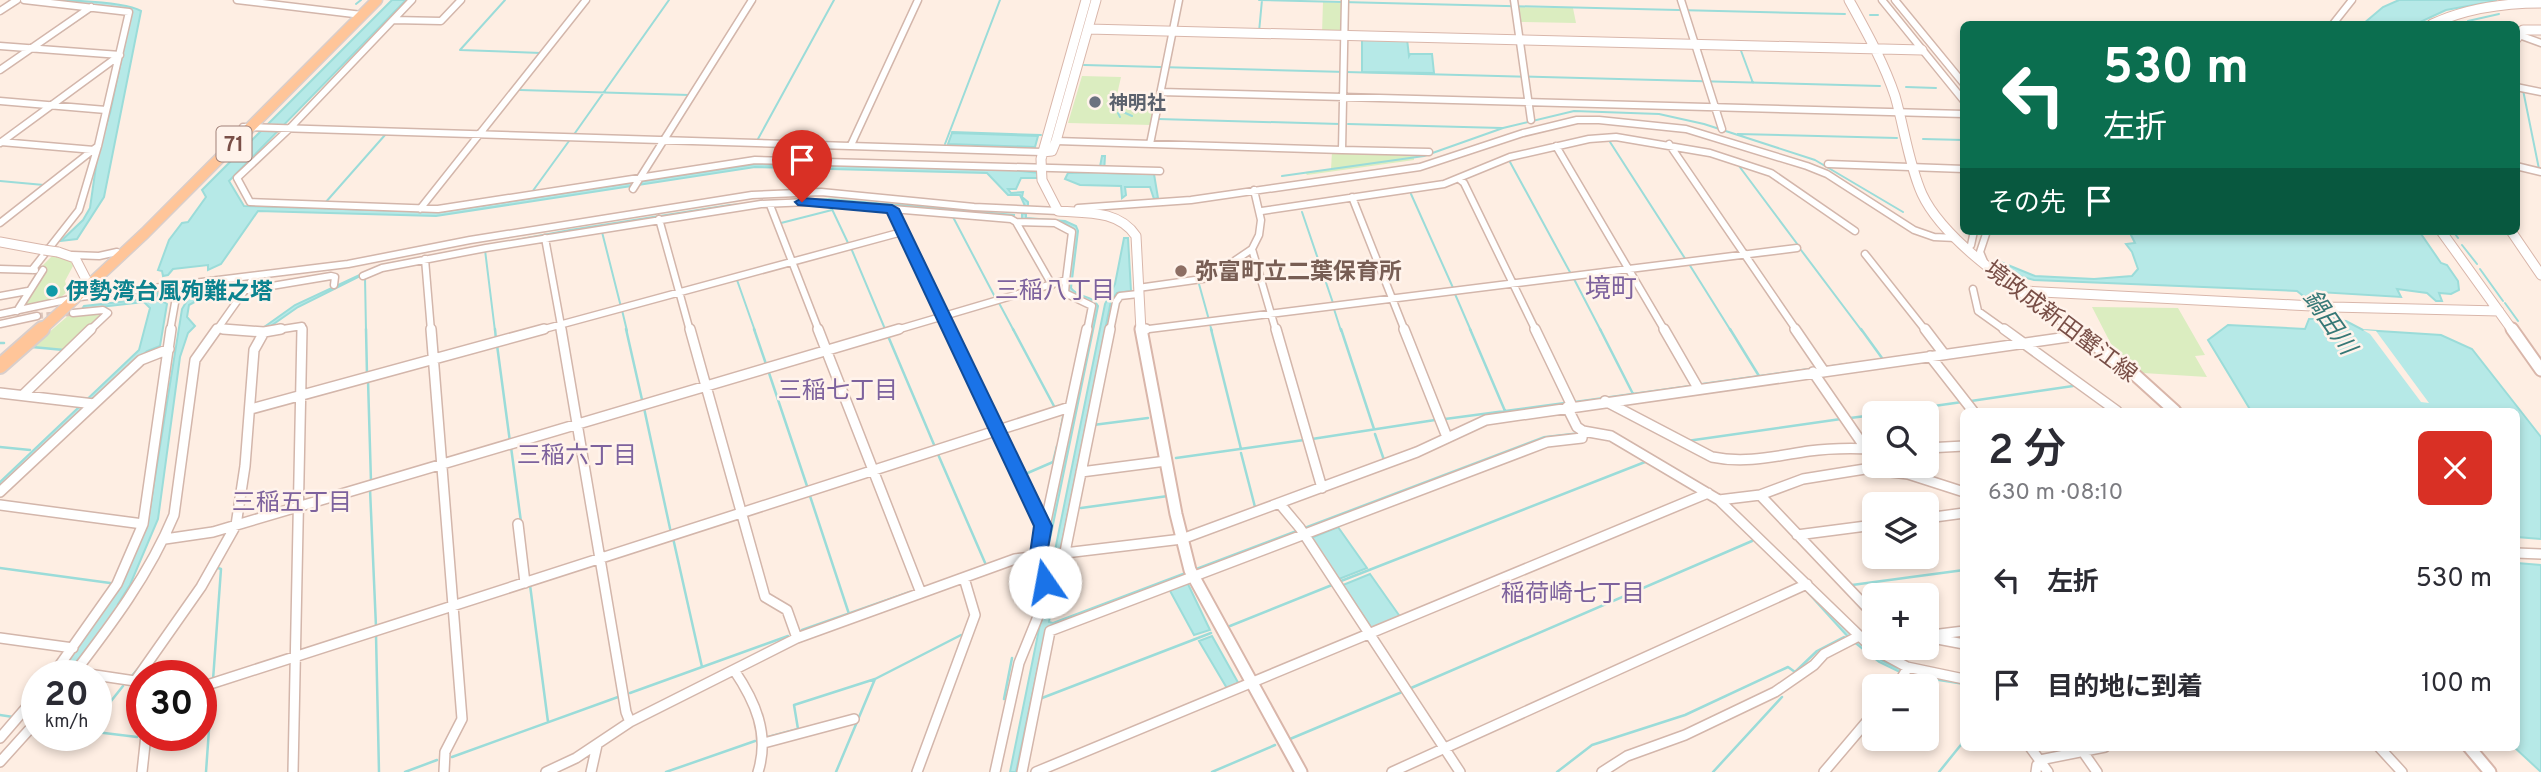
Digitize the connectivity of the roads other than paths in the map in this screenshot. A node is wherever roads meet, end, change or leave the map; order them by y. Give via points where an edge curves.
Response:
1 (17, 0) edge
2 (24, 0) edge
3 (237, 0) edge
4 (275, 0) edge
5 (377, 0) edge
6 (412, 0) edge
7 (461, 0) edge
8 (586, 0) edge
9 (752, 0) edge
10 (918, 0) edge
11 (1086, 0) edge
12 (1096, 0) edge
13 (1179, 0) edge
14 (1681, 0) edge
15 (1849, 0) edge
16 (1882, 0) edge
17 (1895, 0) edge
18 (2352, 0) edge
19 (1345, 1) edge
20 (2522, 1) edge
21 (2541, 3) edge
22 (1514, 4) edge
23 (93, 7) junction
24 (362, 10) edge
25 (0, 11) edge
26 (2541, 11) edge
27 (393, 20) junction
28 (2335, 21) edge
29 (2439, 21) edge
30 (1088, 29) junction
31 (2541, 30) edge
32 (1172, 31) junction
33 (2520, 34) edge
34 (1347, 36) junction
35 (2520, 38) edge
36 (1520, 40) junction
37 (2541, 43) edge
38 (1696, 45) junction
39 (0, 46) edge
40 (32, 48) junction
41 (1875, 49) junction
42 (1919, 50) junction
43 (120, 55) junction
44 (0, 70) edge
45 (1960, 79) edge
46 (2520, 88) edge
47 (1161, 92) junction
48 (2541, 92) edge
49 (1960, 96) edge
50 (1346, 98) junction
51 (0, 101) edge
52 (1529, 103) junction
53 (51, 105) junction
54 (1715, 107) junction
55 (106, 110) junction
56 (1900, 113) junction
57 (1960, 114) edge
58 (1531, 120) dead end
59 (250, 127) junction
60 (287, 128) junction
61 (1722, 129) dead end
62 (481, 132) junction
63 (665, 139) junction
64 (1056, 141) junction
65 (0, 142) edge
66 (1150, 144) junction
67 (851, 145) junction
68 (1669, 145) junction
69 (1557, 147) junction
70 (96, 148) junction
71 (1345, 150) junction
72 (1042, 152) junction
73 (1429, 152) dead end
74 (842, 162) junction
75 (1828, 164) dead end
76 (1912, 167) junction
77 (2520, 167) edge
78 (1960, 169) edge
79 (1160, 171) dead end
80 (2541, 172) edge
81 (1041, 174) junction
82 (640, 178) junction
83 (1461, 181) junction
84 (633, 189) dead end
85 (1254, 190) junction
86 (1353, 199) junction
87 (771, 205) junction
88 (420, 209) junction
89 (892, 209) junction
90 (1058, 210) junction
91 (1262, 212) junction
92 (659, 219) junction
93 (0, 222) edge
94 (1016, 222) junction
95 (1855, 231) dead end
96 (902, 232) junction
97 (1973, 235) edge
98 (1986, 235) edge
99 (2444, 235) edge
100 (2514, 235) edge
101 (544, 238) junction
102 (1956, 238) junction
103 (0, 242) edge
104 (1797, 248) dead end
105 (1967, 248) junction
106 (1252, 249) junction
107 (117, 252) junction
108 (1866, 254) dead end
109 (72, 255) junction
110 (1744, 255) junction
111 (425, 260) junction
112 (793, 261) junction
113 (1985, 264) junction
114 (0, 269) edge
115 (2539, 269) edge
116 (32, 270) junction
117 (1630, 270) junction
118 (255, 276) junction
119 (363, 276) dead end
120 (1066, 281) junction
121 (89, 284) junction
122 (1514, 284) junction
123 (334, 285) dead end
124 (1052, 285) junction
125 (1973, 289) dead end
126 (248, 290) junction
127 (28, 291) junction
128 (1138, 291) junction
129 (2022, 291) junction
130 (680, 292) junction
131 (0, 296) edge
132 (75, 298) junction
133 (1394, 300) junction
134 (175, 303) dead end
135 (18, 311) junction
136 (2499, 312) junction
137 (73, 313) tunnel mouth
138 (0, 314) edge
139 (1272, 315) junction
140 (37, 316) tunnel mouth
141 (943, 317) junction
142 (0, 324) edge
143 (560, 325) junction
144 (216, 329) junction
145 (1141, 330) junction
146 (264, 332) junction
147 (2083, 335) junction
148 (2021, 343) junction
149 (169, 349) junction
150 (828, 351) junction
151 (1944, 354) junction
152 (1930, 356) junction
153 (0, 358) edge
154 (433, 360) junction
155 (0, 366) edge
156 (2541, 370) edge
157 (1818, 371) junction
158 (706, 387) junction
159 (1698, 388) junction
160 (0, 393) edge
161 (23, 395) junction
162 (300, 396) junction
163 (1605, 401) junction
164 (93, 404) junction
165 (1070, 407) junction
166 (1569, 407) junction
167 (1971, 408) edge
168 (2113, 408) edge
169 (2172, 408) edge
170 (251, 409) junction
171 (578, 424) junction
172 (997, 430) junction
173 (1582, 433) junction
174 (1447, 436) junction
175 (1862, 437) edge
176 (1960, 446) edge
177 (1939, 447) edge
178 (1862, 449) edge
179 (1166, 461) junction
180 (441, 465) junction
181 (874, 471) junction
182 (1081, 472) junction
183 (1322, 488) junction
184 (1960, 491) edge
185 (0, 492) edge
186 (1705, 495) junction
187 (1760, 495) junction
188 (1719, 500) junction
189 (1280, 504) junction
190 (0, 505) edge
191 (297, 508) junction
192 (741, 513) junction
193 (1960, 514) edge
194 (1939, 516) edge
195 (143, 524) junction
196 (236, 524) junction
197 (518, 524) dead end
198 (1043, 526) junction
199 (1862, 527) edge
200 (1302, 532) junction
201 (1797, 535) junction
202 (165, 539) junction
203 (1182, 539) junction
204 (1063, 552) junction
205 (2520, 553) edge
206 (1044, 554) junction
207 (2541, 554) edge
208 (602, 558) junction
209 (1191, 574) junction
210 (964, 578) junction
211 (525, 583) junction
212 (1805, 585) junction
213 (921, 593) junction
214 (1862, 603) edge
215 (453, 606) junction
216 (1960, 631) edge
217 (1939, 633) edge
218 (1370, 634) junction
219 (0, 638) edge
220 (797, 638) junction
221 (1854, 639) junction
222 (1939, 639) edge
223 (1960, 643) edge
224 (73, 648) junction
225 (295, 658) junction
226 (64, 660) edge
227 (84, 660) edge
228 (150, 660) edge
229 (734, 670) junction
230 (1906, 672) joint
231 (1960, 679) edge
232 (217, 683) edge
233 (1251, 683) junction
234 (21, 714) edge
235 (854, 719) dead end
236 (630, 722) junction
237 (1862, 727) edge
238 (0, 738) edge
239 (21, 739) edge
240 (764, 743) junction
241 (597, 745) junction
242 (1445, 748) junction
243 (144, 751) edge
244 (2076, 751) edge
245 (2082, 751) edge
246 (2383, 751) edge
247 (2470, 751) edge
248 (0, 762) edge
249 (2041, 766) edge
250 (142, 772) edge
251 (293, 772) edge
252 (444, 772) edge
253 (546, 772) edge
254 (591, 772) edge
255 (758, 772) edge
256 (917, 772) edge
257 (995, 772) edge
258 (1022, 772) edge
259 (1036, 772) edge
260 (1301, 772) edge
261 (1392, 772) edge
262 (1460, 772) edge
263 (1602, 772) edge
264 (1824, 772) edge
265 (2097, 772) edge
266 (2402, 772) edge
267 (2490, 772) edge

1 - 25 street
2 - 23 street
3 - 24 street
4 - 24 street
5 - 24 main road, 71
6 - 27 street
7 - 27 street via 441,21
8 - 62 street
9 - 63 street
10 - 67 street
11 - 72 street
12 - 30 street
13 - 32 street
14 - 38 street
15 - 41 street, 境政成新田蟹江線
16 - 42 street
17 - 45 street
18 - 28 street
19 - 34 street
20 - 21 street
20 - 26 street
20 - 29 street via 2461,12
22 - 36 street
23 - 40 street
23 - 43 street via 129,12
24 - 59 main road, 71
27 - 60 street
30 - 32 street
30 - 64 street
31 - 33 street via 2523,30
32 - 34 street
32 - 47 street
34 - 36 street
34 - 50 street
35 - 37 street
36 - 38 street
36 - 52 street
38 - 41 street
38 - 54 street
39 - 40 street
40 - 43 street
40 - 44 street
41 - 42 street
41 - 56 street, 境政成新田蟹江線
42 - 49 street
43 - 53 street
43 - 55 street
46 - 48 street
47 - 50 street
47 - 66 street
50 - 52 street
50 - 71 street
51 - 53 street
52 - 54 street
52 - 58 street
53 - 55 street
53 - 65 street
54 - 56 street
54 - 61 street
55 - 70 street
56 - 57 street
56 - 76 street, 境政成新田蟹江線
59 - 60 street
59 - 107 main road, 71
59 - 121 main road, 71
60 - 62 street
60 - 88 street via 236,180 251,203
62 - 63 street
62 - 88 street
63 - 67 street
63 - 82 street
64 - 66 street
64 - 72 street via 1052,151
65 - 70 street
66 - 71 street
67 - 72 street
67 - 74 street
68 - 69 street via 1616,137
68 - 95 street via 1771,173
68 - 110 street
69 - 83 street via 1510,157
69 - 117 street
70 - 93 street
70 - 116 street via 79,210
71 - 73 street
72 - 81 street
74 - 81 street
74 - 82 street via 755,160
75 - 76 street
76 - 78 street
76 - 102 street, 境政成新田蟹江線 via 1922,194
77 - 80 street
79 - 81 street
81 - 90 street
82 - 84 street
82 - 88 street
83 - 86 street
83 - 122 street
85 - 90 street via 1154,204
85 - 91 street
85 - 102 street via 1420,167 1577,120 1633,121 1686,129 1807,166 1914,230
86 - 91 street
86 - 133 street
87 - 89 street via 809,202
87 - 92 street
87 - 112 street
89 - 94 street
89 - 96 street
90 - 118 street via 821,192 752,195
90 - 128 street via 1109,216 1133,229
91 - 106 street
92 - 101 street
92 - 130 street
94 - 120 street via 1070,228
94 - 124 street
96 - 112 street
96 - 141 street
97 - 105 street
98 - 113 street via 1980,252
99 - 136 street
100 - 115 street
101 - 111 street
101 - 143 street
102 - 105 street, 境政成新田蟹江線
103 - 109 street, bridge
104 - 110 street
105 - 113 street, 境政成新田蟹江線
106 - 128 street via 1209,278
106 - 139 street
107 - 109 street
107 - 121 main road, 71
108 - 151 street
109 - 121 street
110 - 117 street
110 - 157 street
111 - 119 street
111 - 154 street
112 - 130 street
112 - 150 street
113 - 129 street, 境政成新田蟹江線
114 - 116 street
116 - 127 street via 43,270
117 - 122 street
117 - 159 street
118 - 126 street
118 - 132 street
120 - 124 street
120 - 165 street via 1065,293 1092,306
121 - 132 main road, 71
122 - 133 street
122 - 166 street
123 - 126 street via 331,276
124 - 141 street
125 - 148 street via 1978,312
126 - 144 street
127 - 131 street
127 - 135 street
128 - 145 street
128 - 182 street via 1120,296 1116,302
129 - 136 street
129 - 147 street, 境政成新田蟹江線
130 - 143 street
130 - 158 street
132 - 135 street
132 - 153 main road, 71
132 - 155 main road, 71
133 - 139 street
133 - 174 street
134 - 149 street
135 - 138 street
136 - 156 street
137 - 161 street via 108,313
139 - 145 street
139 - 183 street
140 - 142 street
141 - 150 street
141 - 172 street
143 - 154 street
143 - 171 street
144 - 146 street
144 - 202 street via 195,360 174,515
145 - 179 street
146 - 162 street via 302,326
146 - 170 street via 254,350
147 - 148 street
147 - 169 street, 境政成新田蟹江線
148 - 151 street
148 - 168 street
149 - 164 street via 141,360
149 - 195 street
150 - 158 street
150 - 181 street
151 - 152 street
152 - 157 street
152 - 167 street
154 - 162 street
154 - 180 street
157 - 159 street
157 - 175 street
158 - 171 street
158 - 192 street
159 - 163 street
160 - 161 street
161 - 164 street
162 - 170 street
162 - 191 street
163 - 166 street
163 - 178 street via 1725,461
164 - 185 street
165 - 172 street
165 - 198 street
166 - 173 street
166 - 174 street via 1486,420
170 - 196 street
171 - 180 street
171 - 208 street
172 - 181 street
172 - 198 street
173 - 186 street via 1611,436
173 - 200 street
174 - 183 street
176 - 177 street
179 - 182 street
179 - 203 street
180 - 191 street
180 - 215 street
181 - 192 street
181 - 213 street
182 - 204 street
183 - 189 street
184 - 187 street via 1908,474 1865,469 1802,479
186 - 188 street
186 - 218 street
187 - 188 street
187 - 201 street
188 - 212 street
189 - 200 street
189 - 203 street
190 - 195 street
191 - 196 street
191 - 225 street
192 - 208 street
192 - 220 street via 765,597 787,610
193 - 194 street
195 - 224 street via 117,584
196 - 202 street via 213,533
196 - 228 street via 201,587
197 - 211 street
198 - 206 street
199 - 201 street
200 - 209 street
200 - 218 street
201 - 214 street
202 - 227 street
203 - 204 street
203 - 209 street
204 - 206 street
205 - 207 street
206 - 210 street
206 - 257 street via 1041,610 1019,663
208 - 211 street
208 - 236 street
209 - 233 street
209 - 258 street via 1050,631
210 - 213 street
210 - 256 street via 975,615
211 - 215 street
212 - 221 street
212 - 242 street
213 - 220 street
215 - 225 street
215 - 252 street via 462,719 445,752
216 - 217 street
218 - 233 street
218 - 242 street
219 - 224 street
220 - 229 street
221 - 230 street
221 - 263 street via 1824,654 1775,692 1627,756
222 - 223 street
224 - 226 street
225 - 232 street
225 - 251 street
229 - 236 street
229 - 240 street via 749,692
230 - 231 street
233 - 259 street
233 - 260 street
234 - 238 street
235 - 240 street
236 - 241 street
237 - 264 street
239 - 248 street
240 - 255 street
241 - 253 street
241 - 254 street
242 - 261 street
242 - 262 street
243 - 250 street
244 - 249 street
245 - 265 street
246 - 266 street
247 - 267 street

